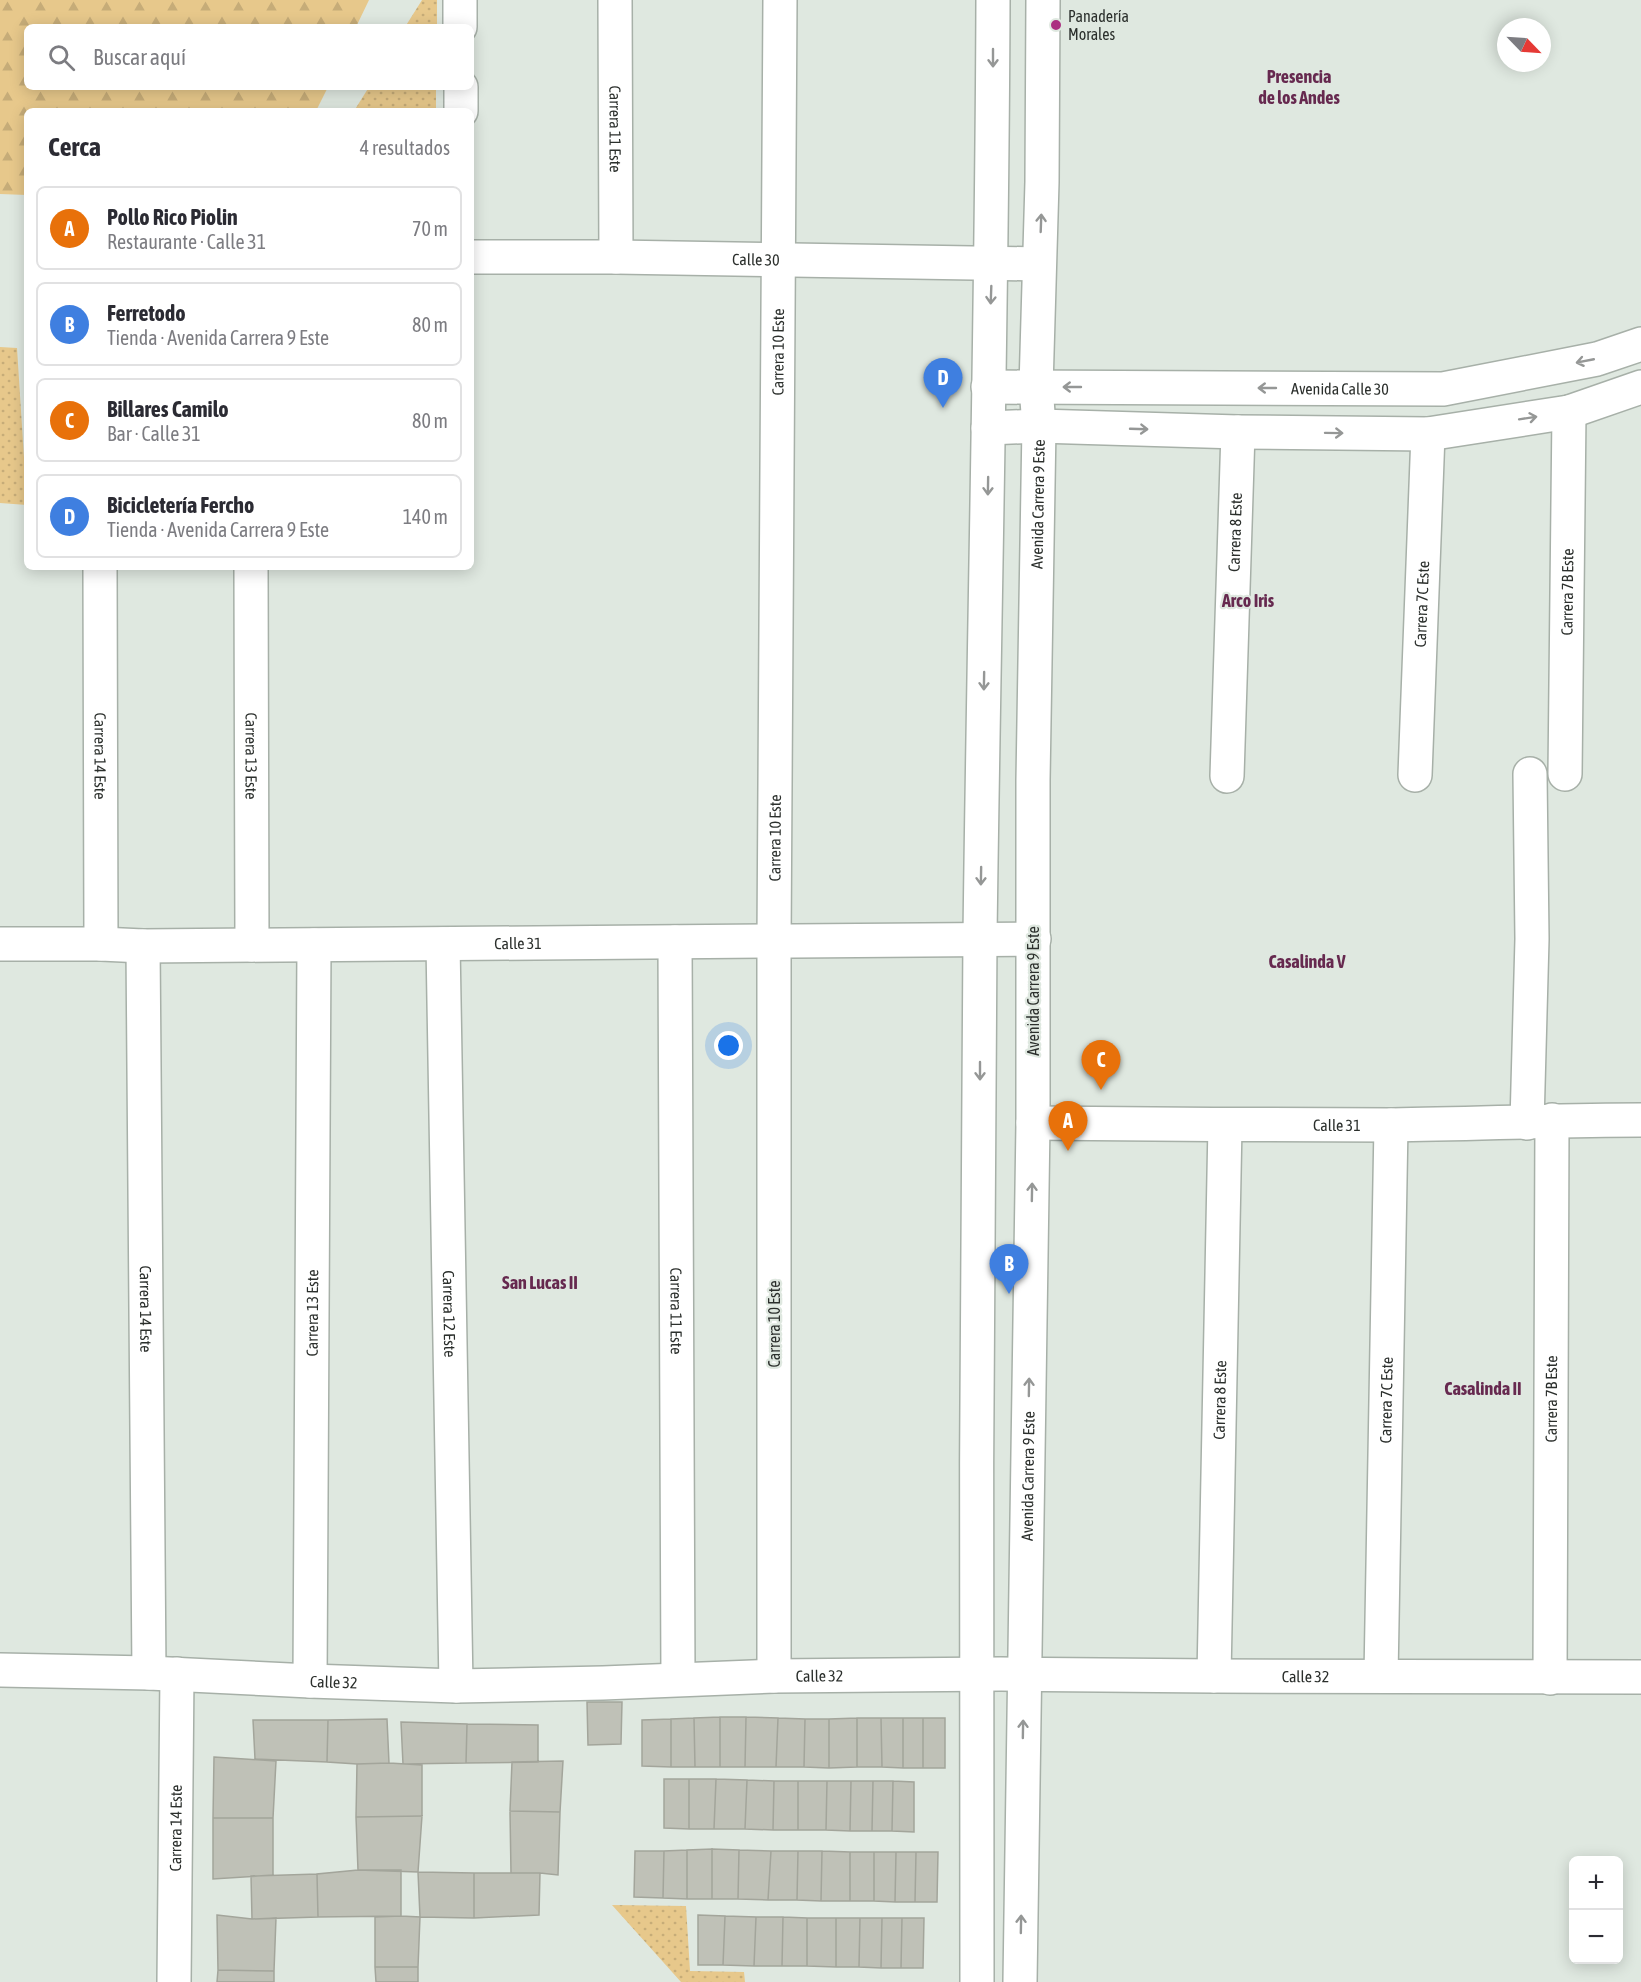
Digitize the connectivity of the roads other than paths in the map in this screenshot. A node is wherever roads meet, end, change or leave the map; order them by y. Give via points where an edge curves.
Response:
1 (460, 0) edge
2 (615, 0) edge
3 (780, 0) edge
4 (993, 0) edge
5 (1043, 0) edge
6 (460, 24) edge
7 (461, 90) edge
8 (461, 108) edge
9 (474, 256) edge
10 (616, 257) junction
11 (777, 260) junction
12 (992, 264) junction
13 (1040, 264) junction
14 (1641, 344) edge
15 (988, 387) junction
16 (1036, 387) junction
17 (1641, 387) edge
18 (1569, 412) junction
19 (1039, 426) junction
20 (988, 428) junction
21 (1238, 432) junction
22 (1428, 434) junction
23 (100, 570) edge
24 (251, 570) edge
25 (1530, 774) dead end
26 (1565, 774) dead end
27 (1415, 775) dead end
28 (1227, 776) dead end
29 (980, 939) junction
30 (1034, 939) junction
31 (675, 942) junction
32 (774, 942) junction
33 (0, 944) edge
34 (101, 944) junction
35 (443, 944) junction
36 (252, 945) junction
37 (314, 945) junction
38 (143, 946) junction
39 (1641, 1120) edge
40 (1540, 1121) junction
41 (1033, 1123) junction
42 (1225, 1125) junction
43 (1391, 1125) junction
44 (0, 1670) edge
45 (163, 1673) junction
46 (976, 1674) junction
47 (1024, 1674) junction
48 (774, 1676) junction
49 (1214, 1676) junction
50 (1381, 1676) junction
51 (1641, 1677) edge
52 (678, 1678) junction
53 (1550, 1678) junction
54 (310, 1681) junction
55 (456, 1686) junction
56 (174, 1982) edge
57 (977, 1982) edge
58 (1020, 1982) edge

1 - 6 street
2 - 10 street, Carrera 11 Este
3 - 11 street, Carrera 10 Este
4 -> 12 street
13 -> 5 street, Avenida Carrera 9 Este
7 - 8 street
9 - 10 street, Calle 30
10 - 11 street, Calle 30
11 - 12 street, Calle 30
11 - 32 street, Carrera 10 Este
12 - 13 street, Calle 30
12 -> 15 street
13 - 16 street, Avenida Carrera 9 Este
14 -> 16 street, Avenida Calle 30 via 1597,359 1443,389
15 - 16 street, Avenida Calle 30
15 - 20 street
16 - 19 street, Avenida Carrera 9 Este
17 - 18 street
22 -> 18 street
18 - 26 street, Carrera 7B Este
19 - 20 street
19 -> 21 street
19 - 30 street, Avenida Carrera 9 Este via 1032,780
20 -> 29 street
21 -> 22 street
21 - 28 street, Carrera 8 Este
22 - 27 street, Carrera 7C Este
23 - 34 street, Carrera 14 Este
24 - 36 street, Carrera 13 Este
25 - 40 street, Carrera 7B Este
29 - 30 street, Calle 31
29 - 32 street, Calle 31
29 -> 46 street
30 - 41 street, Avenida Carrera 9 Este
31 - 32 street, Calle 31
31 - 35 street, Calle 31
31 - 52 street, Carrera 11 Este
32 - 48 street, Carrera 10 Este
33 - 34 street, Calle 31
34 - 38 street, Calle 31
35 - 37 street, Calle 31
35 - 55 street, Carrera 12 Este
36 - 37 street, Calle 31
36 - 38 street, Calle 31
37 - 54 street, Carrera 13 Este
38 - 45 street, Carrera 14 Este
39 - 40 street, Calle 31
40 - 43 street, Calle 31
40 - 53 street, Carrera 7B Este
41 - 42 street, Calle 31
47 -> 41 street, Avenida Carrera 9 Este
42 - 43 street, Calle 31
42 - 49 street, Carrera 8 Este
43 - 50 street, Carrera 7C Este
44 - 45 street, Calle 32
45 - 54 street, Calle 32
45 - 56 street, Carrera 14 Este
46 - 47 street, Calle 32
46 - 48 street, Calle 32
46 - 57 street
47 - 49 street, Calle 32
58 -> 47 street, Avenida Carrera 9 Este
48 - 52 street, Calle 32
49 - 50 street, Calle 32
50 - 53 street, Calle 32
51 - 53 street, Calle 32
52 - 55 street, Calle 32
54 - 55 street, Calle 32

